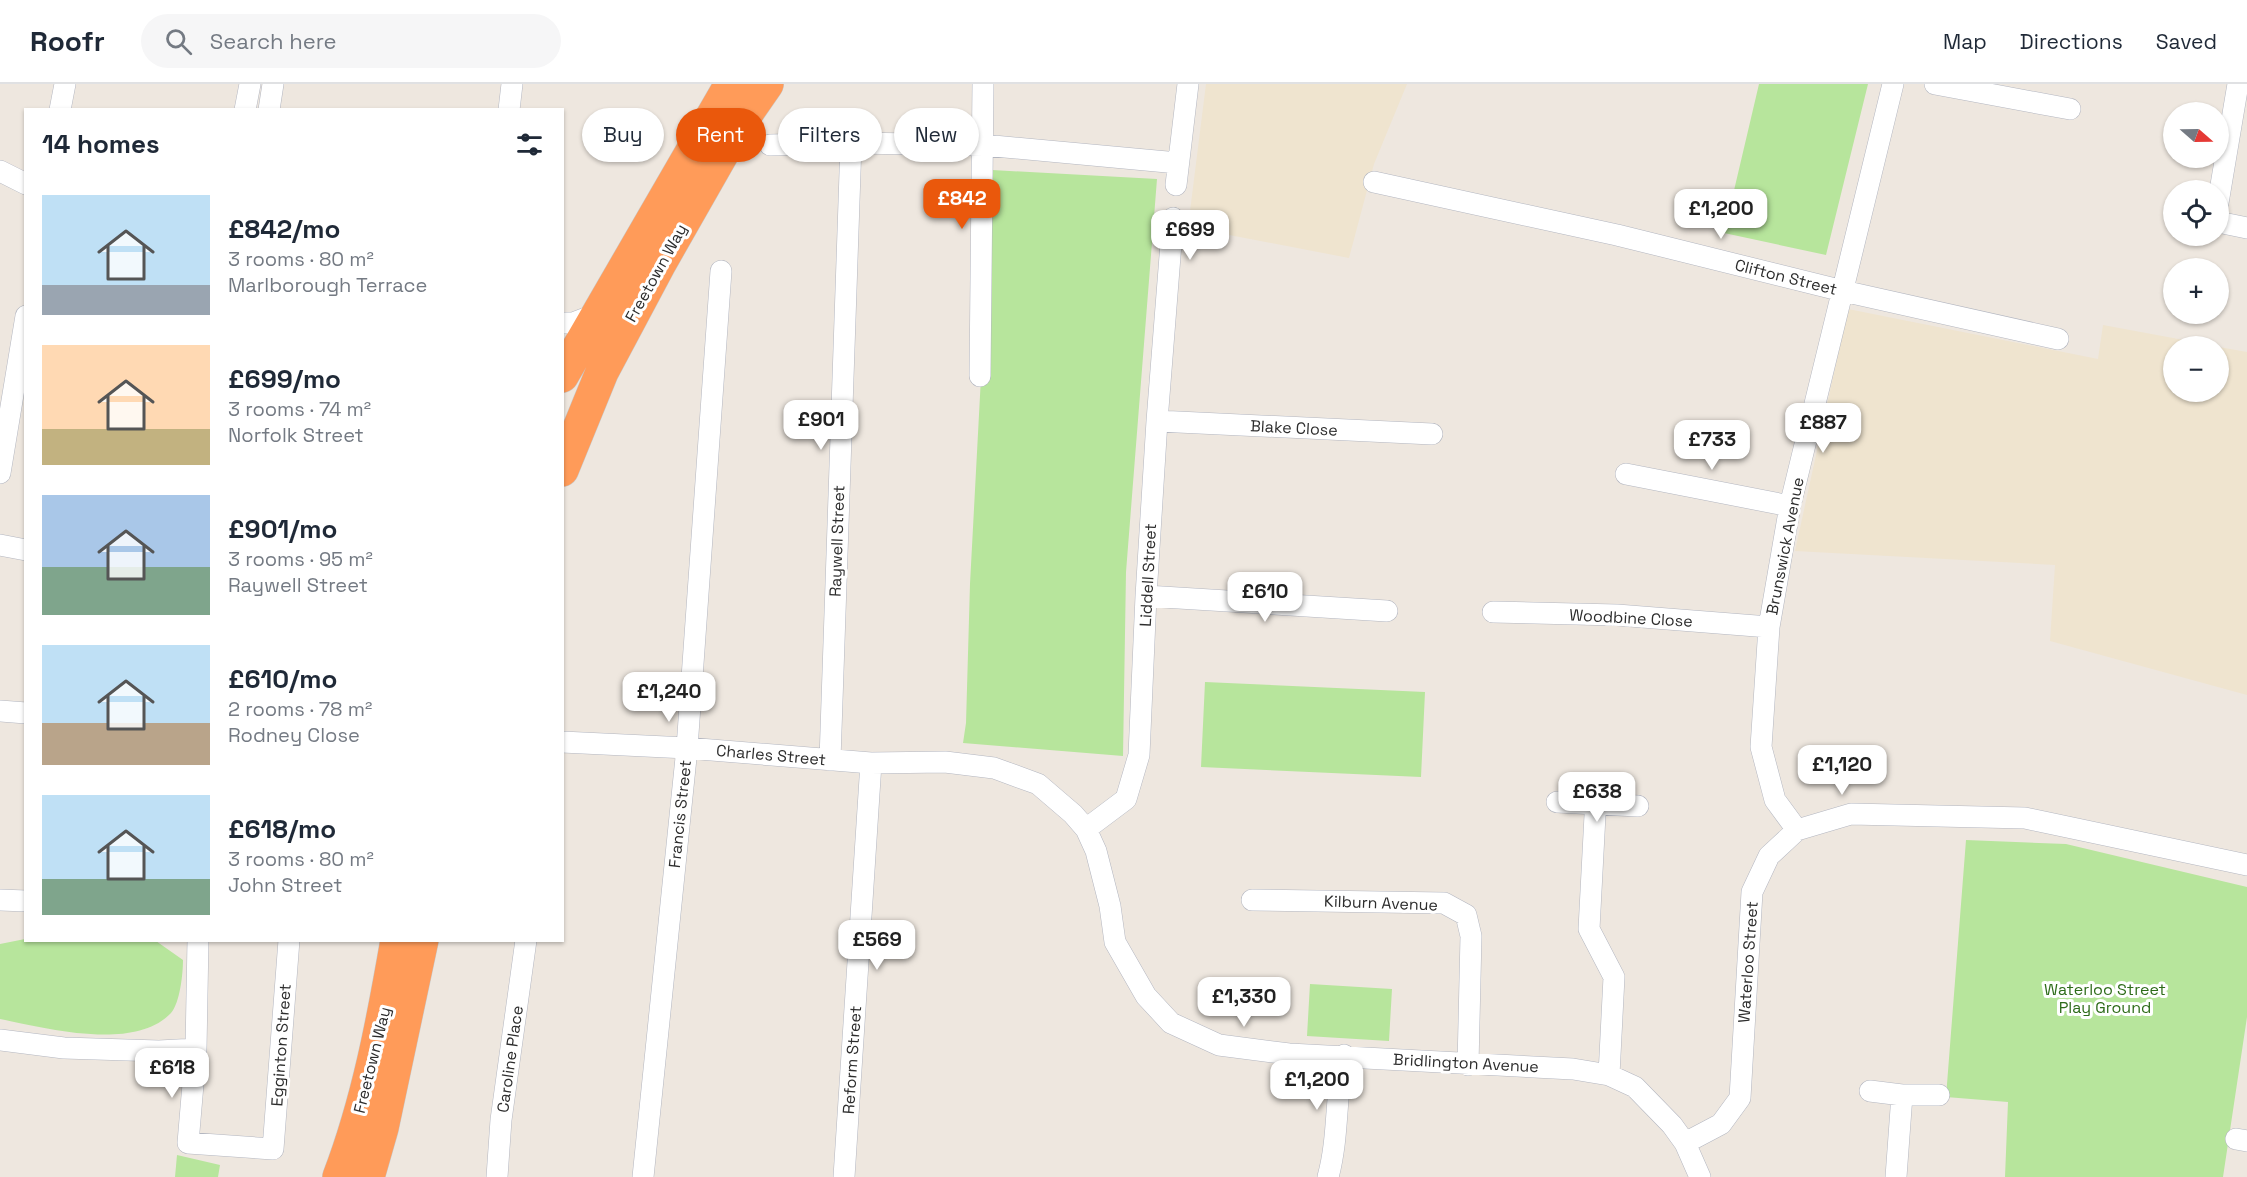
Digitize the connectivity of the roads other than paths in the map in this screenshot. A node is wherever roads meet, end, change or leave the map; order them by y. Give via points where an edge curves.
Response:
1 (64, 84) edge
2 (250, 84) edge
3 (273, 84) edge
4 (512, 84) edge
5 (731, 84) edge
6 (767, 84) edge
7 (983, 84) edge
8 (1188, 84) edge
9 (1893, 84) edge
10 (1935, 84) edge
11 (2238, 84) edge
12 (60, 108) edge
13 (245, 108) edge
14 (269, 108) edge
15 (509, 108) edge
16 (2070, 109) dead end
17 (882, 143) edge
18 (770, 145) dead end
19 (778, 145) edge
20 (983, 145) junction
21 (850, 162) edge
22 (1178, 163) junction
23 (0, 171) edge
24 (2222, 180) edge
25 (1374, 182) dead end
26 (24, 183) edge
27 (1176, 185) dead end
28 (1173, 218) dead end
29 (2229, 224) edge
30 (2247, 228) edge
31 (721, 271) dead end
32 (1843, 291) junction
33 (599, 313) junction
34 (564, 323) edge
35 (24, 328) edge
36 (2058, 339) dead end
37 (564, 373) edge
38 (980, 376) dead end
39 (1157, 421) junction
40 (1432, 434) dead end
41 (564, 465) edge
42 (0, 473) edge
43 (1626, 474) dead end
44 (1790, 506) junction
45 (0, 545) edge
46 (24, 550) edge
47 (1146, 596) junction
48 (1387, 611) dead end
49 (1493, 612) dead end
50 (1769, 627) junction
51 (0, 711) edge
52 (24, 713) edge
53 (564, 742) edge
54 (687, 748) junction
55 (830, 760) junction
56 (871, 763) junction
57 (1595, 800) junction
58 (1557, 802) dead end
59 (1638, 806) dead end
60 (1086, 829) junction
61 (1797, 830) junction
62 (2247, 865) edge
63 (0, 900) edge
64 (1252, 900) dead end
65 (24, 901) edge
66 (198, 942) edge
67 (289, 942) edge
68 (397, 942) edge
69 (422, 942) edge
70 (525, 942) edge
71 (0, 1040) edge
72 (196, 1049) junction
73 (1344, 1055) junction
74 (1468, 1065) junction
75 (1609, 1075) junction
76 (1870, 1090) dead end
77 (1902, 1095) junction
78 (1939, 1095) dead end
79 (1685, 1143) junction
80 (339, 1177) edge
81 (368, 1177) edge
82 (497, 1177) edge
83 (643, 1177) edge
84 (844, 1177) edge
85 (1328, 1177) edge
86 (1700, 1177) edge
87 (1896, 1177) edge

1 - 12 street
2 - 13 street
3 - 14 street
4 - 15 street
5 - 33 highway, Freetown Way
6 - 41 highway, Freetown Way via 738,126 639,302 602,372
7 - 20 street
8 - 22 street
9 - 32 street, Brunswick Avenue
10 - 16 street
11 - 24 street
17 - 20 street
18 - 19 street
20 - 22 street
20 - 38 street
21 - 55 street, Raywell Street
22 - 27 street
23 - 26 street
25 - 32 street, Clifton Street via 1617,235
28 - 39 street, Liddell Street
29 - 30 street
31 - 54 street, Francis Street
32 - 36 street, Clifton Street
32 - 44 street, Brunswick Avenue
33 - 34 street
33 - 37 highway, Freetown Way
35 - 42 street
39 - 40 street, Blake Close
39 - 47 street, Liddell Street
43 - 44 street
44 - 50 street, Brunswick Avenue
45 - 46 street
47 - 48 street
47 - 60 street, Liddell Street via 1139,755 1126,798
49 - 50 street, Woodbine Close via 1617,615
50 - 61 street, Brunswick Avenue via 1761,747 1775,800
51 - 52 street
53 - 54 street, Charles Street
54 - 55 street, Charles Street
54 - 83 street, Francis Street
55 - 56 street, Charles Street
56 - 60 street, Bridlington Avenue via 945,762 994,768 1038,784
56 - 84 street, Reform Street
57 - 58 street
57 - 59 street
57 - 75 street via 1589,929 1614,977
60 - 73 street, Bridlington Avenue via 1096,851 1115,942 1146,996 1172,1023 1219,1045 1289,1054
61 - 62 street, Waterloo Street via 1851,814 2025,818
61 - 79 street, Waterloo Street via 1769,856 1752,892 1740,1098 1721,1124
63 - 65 street
64 - 74 street, Kilburn Avenue via 1444,903 1466,915 1471,936
66 - 72 street
67 - 72 street, Egginton Street via 273,1149 188,1143
68 - 80 highway, Freetown Way via 368,1085
69 - 81 highway, Freetown Way
70 - 82 street, Caroline Place
71 - 72 street via 64,1048
73 - 74 street, Bridlington Avenue
73 - 85 street
74 - 75 street, Bridlington Avenue via 1574,1069
75 - 79 street, Bridlington Avenue via 1635,1087
76 - 77 street
77 - 78 street
77 - 87 street
79 - 86 street, Bridlington Avenue

